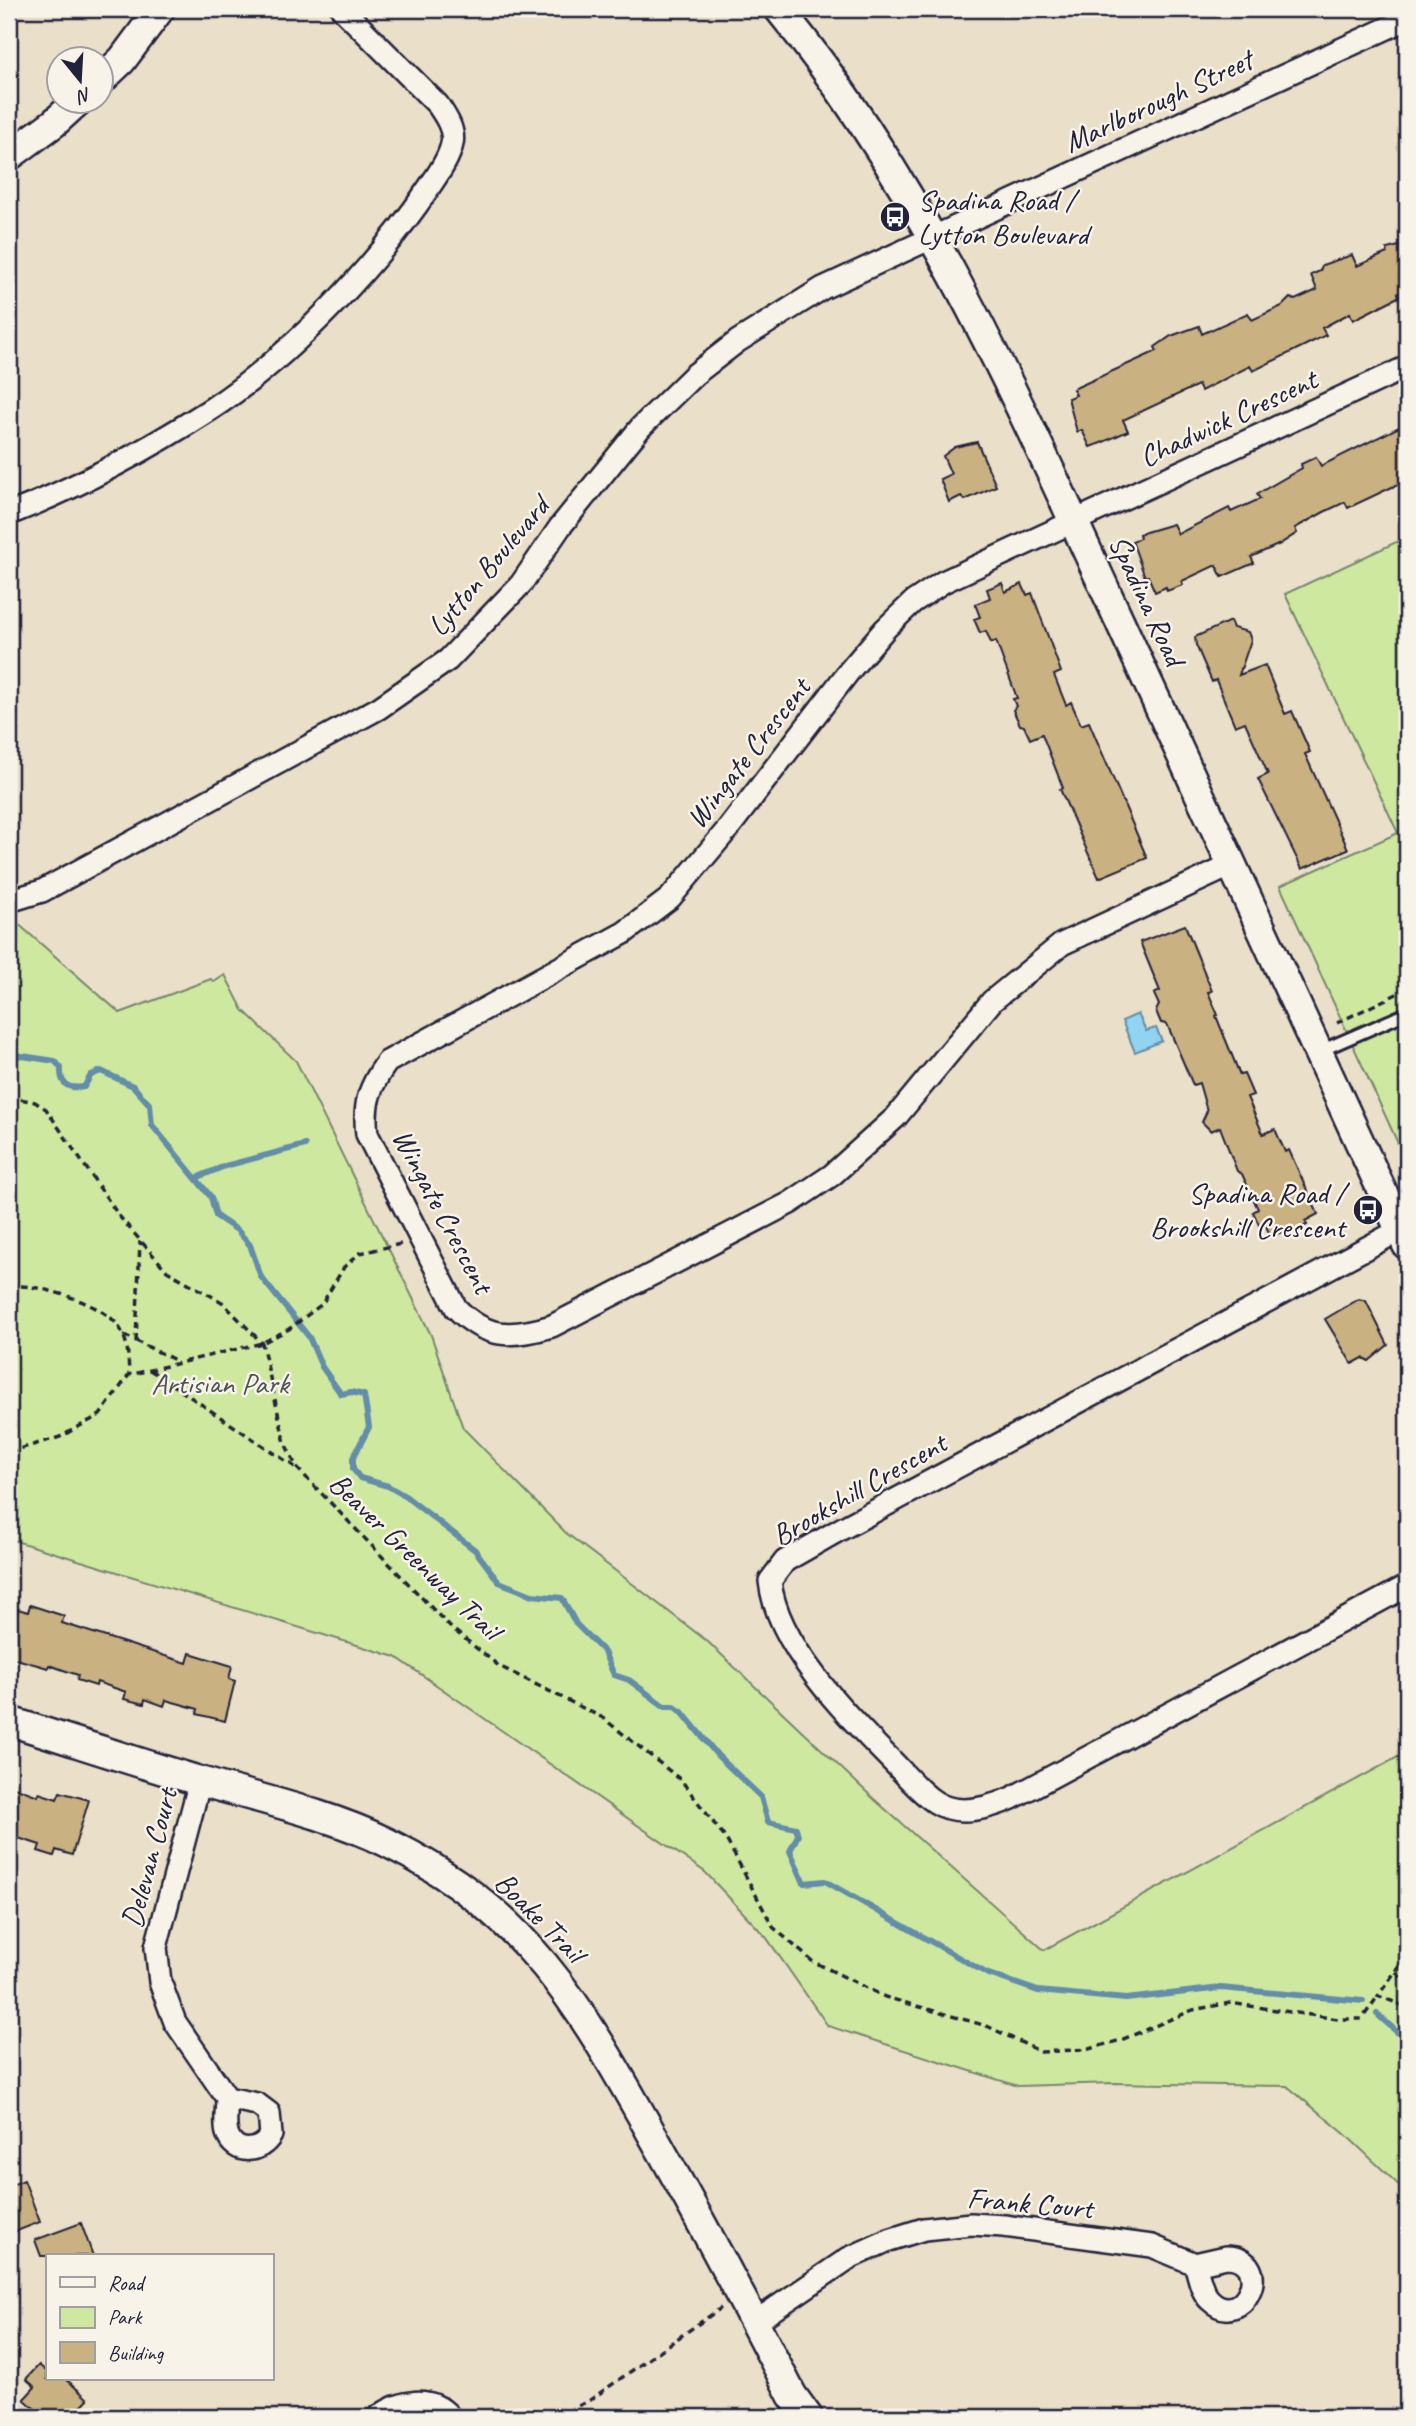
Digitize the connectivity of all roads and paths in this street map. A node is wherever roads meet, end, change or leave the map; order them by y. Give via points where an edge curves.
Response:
1 (160, 9) edge
2 (342, 9) edge
3 (779, 9) edge
4 (1407, 19) edge
5 (116, 66) edge
6 (62, 116) edge
7 (9, 156) edge
8 (934, 236) junction
9 (1407, 367) edge
10 (9, 514) edge
11 (1075, 523) junction
12 (1232, 865) junction
13 (9, 901) edge
14 (1407, 989) edge
15 (1407, 1013) edge
16 (1337, 1023) dead end
17 (1318, 1052) junction
18 (9, 1097) edge
19 (1404, 1238) edge
20 (140, 1240) junction
21 (421, 1241) junction
22 (9, 1286) edge
23 (124, 1335) junction
24 (136, 1341) junction
25 (262, 1343) junction
26 (179, 1362) junction
27 (149, 1370) junction
28 (130, 1375) junction
29 (9, 1452) edge
30 (297, 1468) junction
31 (1407, 1586) edge
32 (9, 1721) edge
33 (200, 1781) junction
34 (1407, 1955) edge
35 (1396, 1972) junction
36 (1407, 1986) edge
37 (1378, 1996) junction
38 (1407, 2007) edge
39 (227, 2098) dead end
40 (1195, 2264) dead end
41 (741, 2295) junction
42 (755, 2322) junction
43 (378, 2417) edge
44 (450, 2417) edge
45 (557, 2417) edge
46 (808, 2417) edge

1 - 5 street
2 - 10 street via 439,105 450,123 453,143 420,201 322,314 213,407 114,468
3 - 8 street, Spadina Road via 857,112
4 - 8 street, Marlborough Street
6 - 7 street
8 - 11 street, Spadina Road
8 - 13 street, Lytton Boulevard via 823,288 738,341 694,375 641,427 560,527 521,584 476,633 414,685 42,891
9 - 11 street, Chadwick Crescent
11 - 12 street, Spadina Road
11 - 21 street, Wingate Crescent via 943,582 913,603 850,670 670,898 624,933 387,1062 370,1085 367,1134
12 - 17 street, Spadina Road
12 - 21 street, Wingate Crescent via 1062,944 992,1001 896,1117 832,1175 790,1203 552,1326 521,1336 497,1334 469,1321 456,1308
14 - 16 path
15 - 17 lane
17 - 19 street, Spadina Road
18 - 20 path via 46,1109
19 - 31 street, Brookshill Crescent via 841,1529 785,1561 770,1581 775,1609 807,1665 851,1721 936,1803 971,1810 1012,1798
20 - 24 path
20 - 25 path via 167,1271 222,1302
21 - 25 path via 360,1253 344,1267 322,1304
22 - 23 path via 61,1293 101,1312 118,1324
23 - 24 path
23 - 28 path
24 - 26 path
25 - 26 path
25 - 30 path, Beaver Greenway Trail via 285,1443
26 - 27 path
27 - 28 path
27 - 30 path
28 - 29 path via 100,1415 60,1437
30 - 37 path, Beaver Greenway Trail via 450,1627 499,1666 603,1718 681,1780 726,1839 773,1927 812,1961 885,1997 987,2026 1041,2052 1089,2049 1193,2010 1230,2003 1338,2019 1362,2018
32 - 33 street, Boake Trail
33 - 39 street, Delevan Court via 156,1947 160,1982 176,2022
33 - 41 street, Boake Trail via 316,1814 384,1842 453,1880 517,1933 548,1965 589,2022
34 - 35 path, Beaver Greenway Trail
35 - 36 path
35 - 37 path, Beaver Greenway Trail
37 - 38 path
40 - 42 street, Frank Court via 1152,2246 1004,2226 925,2229 849,2258
41 - 42 street, Boake Trail
41 - 45 path via 590,2400
42 - 46 street, Boake Trail
43 - 44 street via 394,2405 414,2402 443,2408

